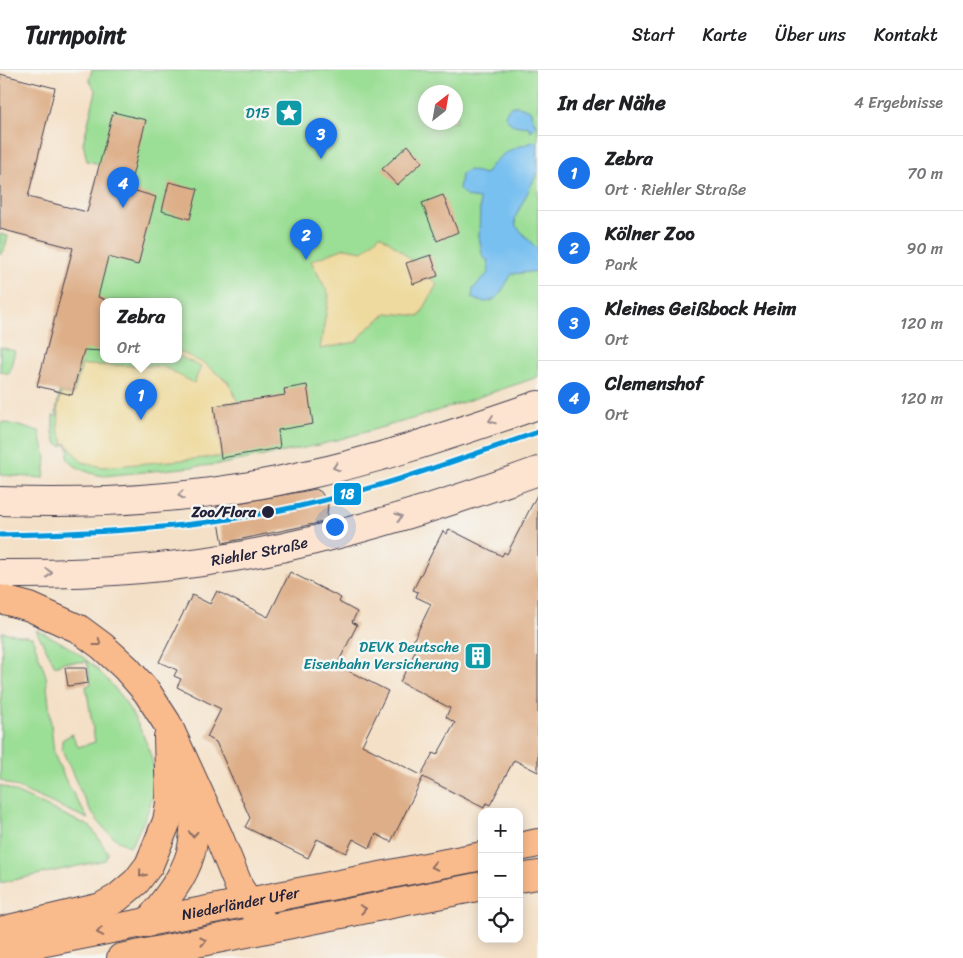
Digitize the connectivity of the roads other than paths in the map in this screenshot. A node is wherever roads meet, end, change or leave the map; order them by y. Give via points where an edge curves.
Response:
1 (538, 405) edge
2 (538, 471) edge
3 (0, 501) edge
4 (0, 574) edge
5 (0, 599) edge
6 (167, 723) junction
7 (195, 785) junction
8 (538, 843) edge
9 (523, 846) edge
10 (478, 857) edge
11 (538, 875) edge
12 (523, 877) edge
13 (478, 887) edge
14 (249, 902) junction
15 (148, 923) junction
16 (267, 928) junction
17 (0, 931) edge
18 (0, 951) edge
19 (121, 958) edge

1 -> 3 main road via 410,448 248,486 144,499
4 -> 2 main road, Riehler Straße via 160,567 285,547 384,522
5 -> 6 main road via 30,606 79,629 102,646 147,692
6 - 7 main road
6 -> 17 main road via 170,804 167,821 149,865 136,882 101,907
7 - 14 main road
7 -> 15 main road via 192,847 179,879
8 - 9 main road
10 -> 14 main road, Niederländer Ufer
11 - 12 main road
16 -> 13 main road, Niederländer Ufer
14 - 15 main road, Niederländer Ufer
14 - 16 main road
15 -> 18 main road, Niederländer Ufer
19 -> 16 main road, Niederländer Ufer

